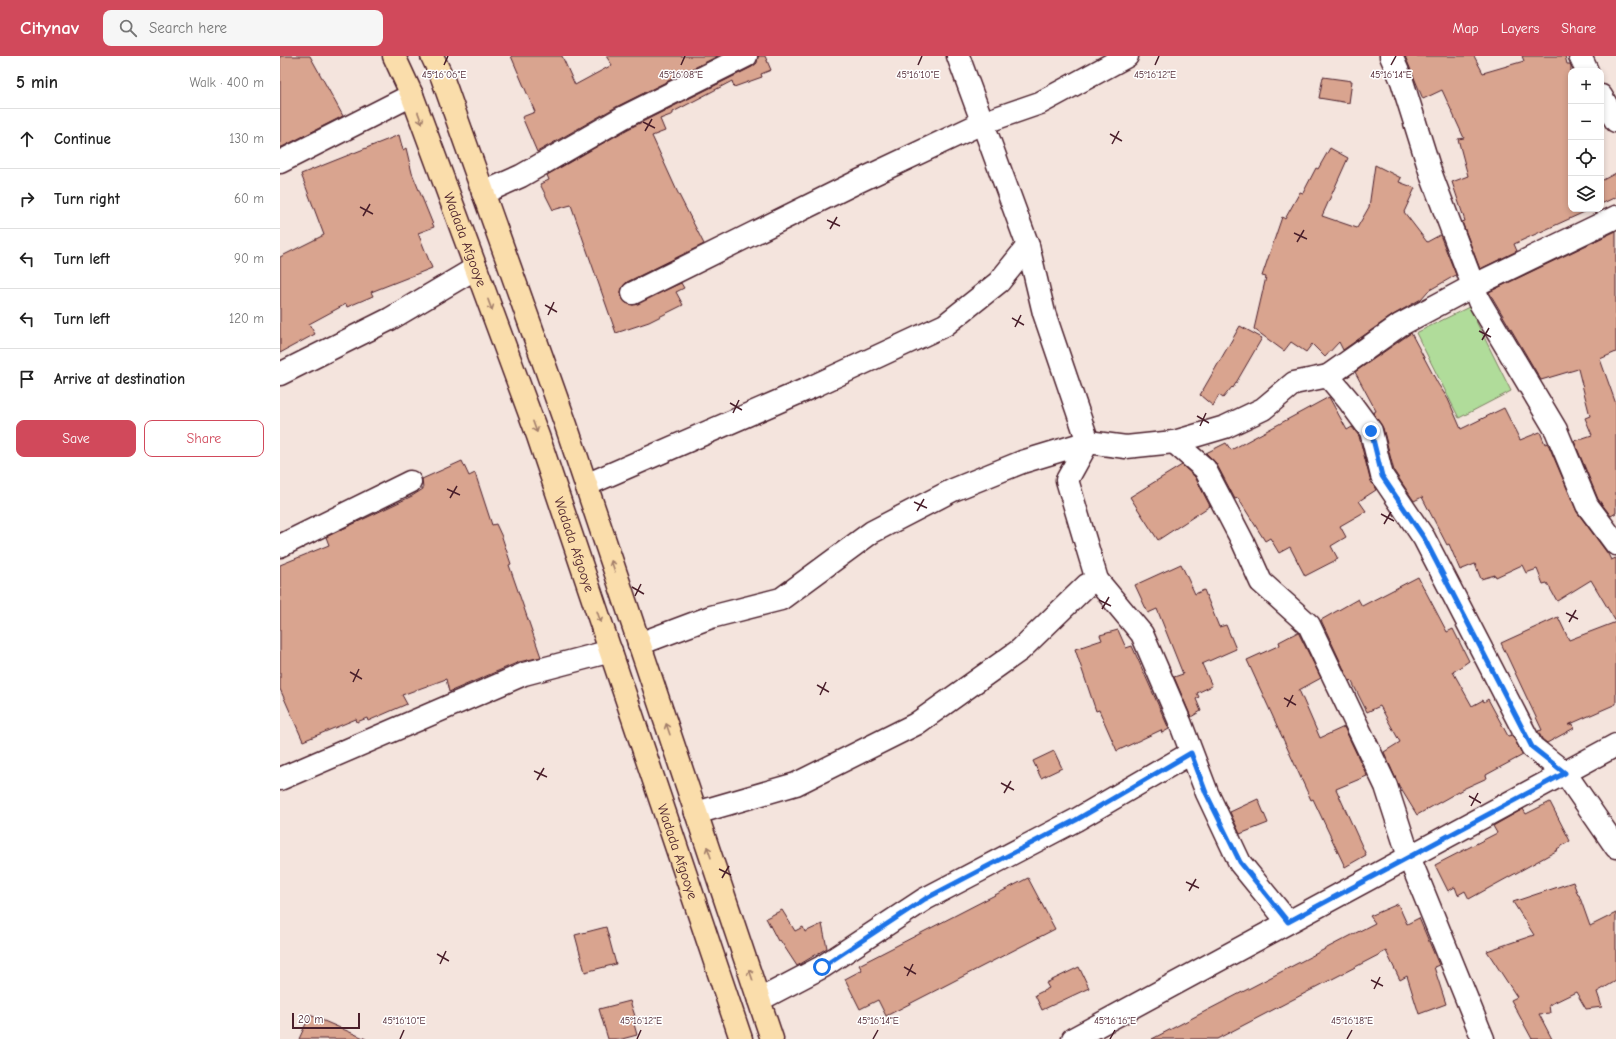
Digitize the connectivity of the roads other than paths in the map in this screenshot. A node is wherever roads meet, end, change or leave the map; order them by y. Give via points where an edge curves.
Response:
1 (394, 56) edge
2 (432, 56) edge
3 (746, 56) edge
4 (958, 56) edge
5 (1127, 56) edge
6 (1391, 56) edge
7 (1580, 56) edge
8 (1586, 68) edge
9 (412, 95) junction
10 (1604, 101) edge
11 (1616, 121) edge
12 (982, 123) junction
13 (280, 162) edge
14 (483, 193) junction
15 (1616, 217) edge
16 (1028, 246) junction
17 (476, 268) junction
18 (1473, 286) junction
19 (633, 293) dead end
20 (280, 374) edge
21 (1328, 376) junction
22 (1088, 442) junction
23 (1174, 442) junction
24 (410, 482) dead end
25 (586, 485) junction
26 (1616, 544) edge
27 (280, 546) edge
28 (1097, 580) junction
29 (639, 644) junction
30 (611, 651) junction
31 (1616, 745) edge
32 (1191, 753) junction
33 (1565, 773) junction
34 (280, 779) edge
35 (696, 813) junction
36 (1616, 847) edge
37 (1409, 857) junction
38 (1288, 922) junction
39 (759, 1000) junction
40 (741, 1039) edge
41 (772, 1039) edge
42 (1073, 1039) edge
43 (1483, 1039) edge

1 - 9 highway, Wadada Afgooye
2 - 14 highway, Wadada Afgooye via 442,77
3 - 14 street via 622,118 521,176
4 - 12 street
5 - 12 street via 1040,103
6 - 18 street via 1402,81 1432,177
7 - 8 street
9 - 13 street
9 -> 17 highway, Wadada Afgooye
10 - 11 street
12 - 16 street
12 - 19 street
14 - 25 highway, Wadada Afgooye
15 - 18 street
16 - 22 street via 1044,313
16 - 25 street via 998,282 945,325 814,386
17 - 20 street via 390,319
17 -> 30 highway, Wadada Afgooye via 538,436
18 - 21 street via 1400,325
18 - 26 street via 1556,430 1587,505
21 - 23 street via 1294,383 1263,409 1225,427
21 - 33 street via 1371,431 1382,476 1424,538 1532,747
22 - 23 street via 1126,447
22 - 28 street via 1067,480
22 - 29 street via 1022,462 953,490 872,532 781,599 712,617
23 - 37 street via 1205,469 1261,582 1309,625 1386,786
24 - 27 street
29 -> 25 highway, Wadada Afgooye
28 - 32 street via 1142,634
28 - 35 street via 1087,585 1020,650 916,724 796,784
35 -> 29 highway, Wadada Afgooye
30 - 34 street via 524,674
30 - 40 highway, Wadada Afgooye
31 - 33 street
32 - 38 street via 1206,793 1240,862
32 - 39 street via 1076,820 925,899 822,967
33 - 36 street
33 - 37 street
39 -> 35 highway, Wadada Afgooye
37 - 38 street
37 - 43 street
38 - 42 street
39 - 41 highway, Wadada Afgooye

